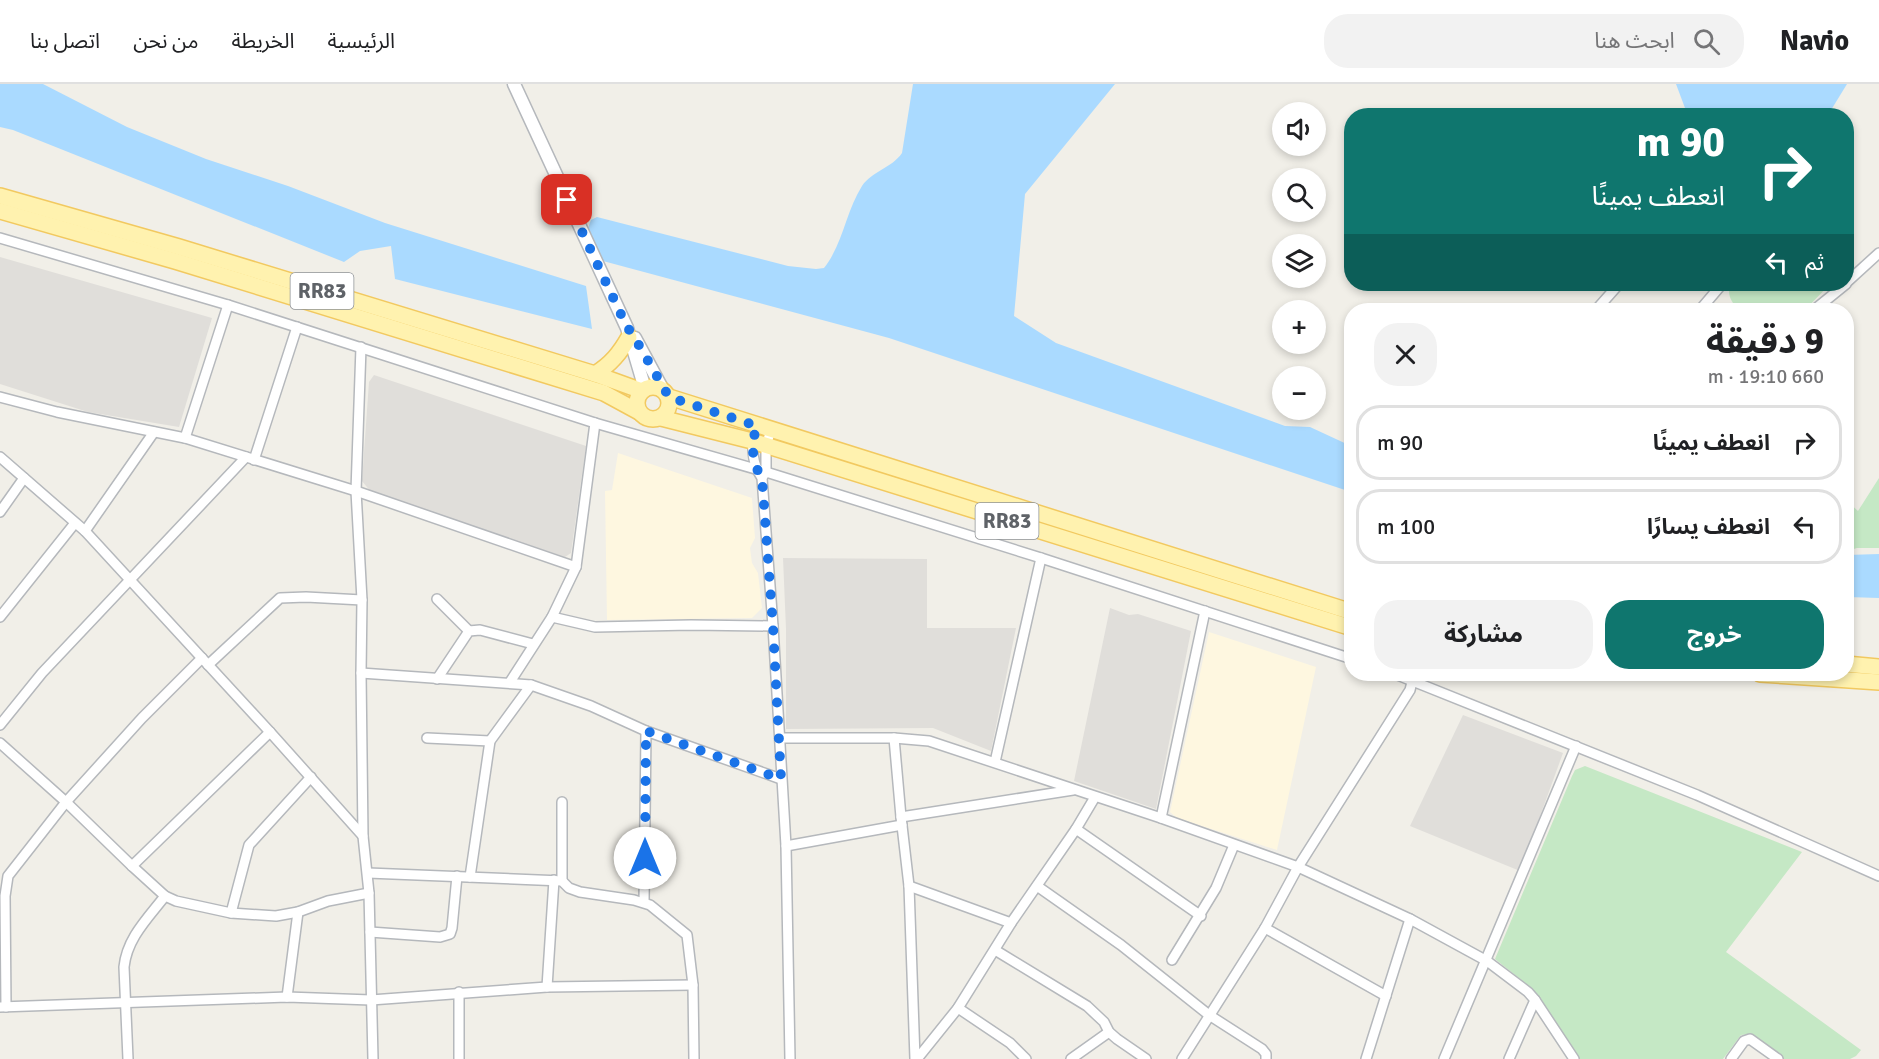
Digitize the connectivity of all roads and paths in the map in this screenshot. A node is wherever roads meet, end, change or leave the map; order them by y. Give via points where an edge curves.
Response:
1 (514, 84) edge
2 (0, 196) edge
3 (0, 211) edge
4 (0, 238) edge
5 (1879, 253) edge
6 (1854, 276) edge
7 (1612, 291) edge
8 (1716, 291) edge
9 (1837, 291) edge
10 (1602, 303) edge
11 (1706, 303) edge
12 (1822, 303) edge
13 (228, 305) junction
14 (297, 327) junction
15 (628, 332) junction
16 (361, 347) junction
17 (595, 374) junction
18 (643, 390) junction
19 (666, 393) junction
20 (0, 397) edge
21 (639, 412) junction
22 (662, 418) junction
23 (595, 423) junction
24 (154, 432) junction
25 (762, 435) junction
26 (185, 438) junction
27 (0, 457) edge
28 (250, 458) junction
29 (761, 473) junction
30 (24, 478) junction
31 (356, 492) junction
32 (0, 512) edge
33 (75, 523) junction
34 (85, 531) junction
35 (1041, 558) junction
36 (576, 567) junction
37 (130, 581) junction
38 (437, 598) dead end
39 (362, 600) junction
40 (1344, 610) edge
41 (1205, 612) junction
42 (0, 617) edge
43 (552, 617) junction
44 (1344, 625) edge
45 (773, 626) junction
46 (469, 631) junction
47 (533, 644) junction
48 (1344, 656) edge
49 (205, 661) junction
50 (1854, 665) edge
51 (1879, 667) edge
52 (361, 673) junction
53 (437, 679) junction
54 (1854, 680) edge
55 (1412, 681) edge
56 (1420, 681) edge
57 (1425, 681) edge
58 (510, 682) junction
59 (1879, 682) edge
60 (1424, 684) junction
61 (531, 685) junction
62 (1410, 690) junction
63 (0, 724) edge
64 (646, 731) junction
65 (270, 732) junction
66 (427, 738) dead end
67 (780, 738) junction
68 (894, 738) junction
69 (490, 741) junction
70 (0, 743) edge
71 (1576, 746) junction
72 (995, 762) junction
73 (311, 777) junction
74 (781, 779) junction
75 (1075, 790) junction
76 (1095, 797) junction
77 (66, 802) junction
78 (562, 802) dead end
79 (1161, 818) junction
80 (901, 821) junction
81 (1076, 829) junction
82 (363, 836) junction
83 (1234, 845) junction
84 (786, 846) junction
85 (132, 866) junction
86 (1298, 867) junction
87 (368, 873) junction
88 (457, 876) junction
89 (1879, 876) edge
90 (470, 877) junction
91 (558, 880) junction
92 (909, 886) junction
93 (1037, 886) junction
94 (369, 893) junction
95 (165, 896) junction
96 (644, 902) junction
97 (298, 912) junction
98 (231, 913) junction
99 (1201, 916) junction
100 (1410, 919) junction
101 (1011, 923) junction
102 (1265, 928) junction
103 (370, 933) junction
104 (995, 950) junction
105 (1173, 960) dead end
106 (1486, 961) junction
107 (693, 985) junction
108 (547, 987) junction
109 (459, 992) junction
110 (1386, 996) junction
111 (287, 997) junction
112 (370, 1000) junction
113 (1535, 1000) junction
114 (126, 1004) junction
115 (3, 1007) edge
116 (958, 1008) junction
117 (1209, 1015) junction
118 (1109, 1032) junction
119 (128, 1059) edge
120 (373, 1059) edge
121 (459, 1059) edge
122 (694, 1059) edge
123 (790, 1059) edge
124 (916, 1059) edge
125 (1026, 1059) edge
126 (1071, 1059) edge
127 (1146, 1059) edge
128 (1182, 1059) edge
129 (1266, 1059) edge
130 (1366, 1059) edge
131 (1444, 1059) edge
132 (1509, 1059) edge
133 (1574, 1059) edge
134 (1731, 1059) edge
135 (1778, 1059) edge

1 - 15 street
2 - 17 main road, RR83
3 - 21 main road, RR83 via 604,393
4 - 13 street
5 - 6 street
7 - 10 street
8 - 11 street
9 - 12 street
13 - 14 street
13 - 26 street
14 - 16 street
14 - 28 street
15 - 17 main road via 616,358
15 - 18 street
15 - 19 street
16 - 23 street
16 - 31 street
17 - 18 main road, RR83
18 - 19 main road, RR83 via 657,387
18 - 21 main road via 637,399
19 - 22 main road via 669,409
19 - 25 main road, RR83
20 - 24 street
21 - 22 main road, RR83 via 649,419
22 - 25 main road, RR83
23 - 29 street
23 - 36 street
24 - 26 street
24 - 34 street
25 - 29 street
25 - 29 street
25 - 40 main road, RR83
25 - 44 main road, RR83
26 - 28 street
27 - 30 street
28 - 31 street
28 - 37 street
29 - 35 street
29 - 45 street
30 - 32 street
30 - 33 street
31 - 36 street
31 - 39 street
33 - 34 street
33 - 42 street
34 - 37 street
35 - 41 street
35 - 72 street
36 - 43 street
37 - 49 street
37 - 63 street via 42,673
38 - 46 street
39 - 49 street via 280,598
39 - 52 street
41 - 48 street
41 - 79 street
43 - 45 street via 595,627
43 - 47 street
45 - 67 street
46 - 47 street via 480,630
46 - 53 street
47 - 58 street
49 - 65 street
49 - 77 street via 142,718
50 - 51 main road
52 - 53 street
52 - 82 street
53 - 58 street
54 - 59 main road
55 - 62 street
56 - 60 street
57 - 60 street
58 - 61 street
60 - 62 street
60 - 71 street
61 - 64 street
61 - 69 street
62 - 86 street
64 - 74 street
64 - 96 street
65 - 73 street
65 - 85 street
66 - 69 street
67 - 68 street
67 - 74 street
68 - 72 street via 929,741
68 - 80 street
69 - 90 street
70 - 77 street
71 - 89 street
71 - 106 street
72 - 75 street
73 - 82 street
73 - 98 street via 249,845
74 - 84 street
75 - 76 street
75 - 80 street
76 - 79 street
76 - 81 street
77 - 85 street
77 - 115 street via 8,876
78 - 91 street
79 - 83 street
80 - 84 street
80 - 92 street
81 - 93 street
81 - 99 street
82 - 87 street
83 - 86 street
83 - 99 street
84 - 123 street
85 - 95 street
86 - 100 street
86 - 102 street
87 - 88 street
87 - 94 street
88 - 90 street
88 - 103 street via 450,934 440,937
90 - 91 street
91 - 96 street via 580,892
91 - 108 street
92 - 101 street
92 - 124 street
93 - 101 street
93 - 117 street via 1121,945
94 - 97 street
94 - 103 street
95 - 98 street via 182,904
95 - 114 street via 127,948
96 - 107 street via 687,935
97 - 98 street via 276,916
97 - 111 street
99 - 105 street
100 - 106 street
100 - 110 street
101 - 104 street
102 - 110 street
102 - 117 street
103 - 112 street
104 - 116 street
104 - 118 street via 1087,1006
106 - 113 street
106 - 131 street
107 - 108 street
107 - 122 street
108 - 109 street
109 - 112 street
109 - 121 street
110 - 130 street
111 - 112 street
111 - 114 street
112 - 120 street
113 - 132 street
113 - 133 street
114 - 115 street
114 - 119 street
116 - 124 street
116 - 125 street via 1010,1043
117 - 128 street
117 - 129 street via 1262,1049
118 - 126 street
118 - 127 street
134 - 135 street via 1750,1039

